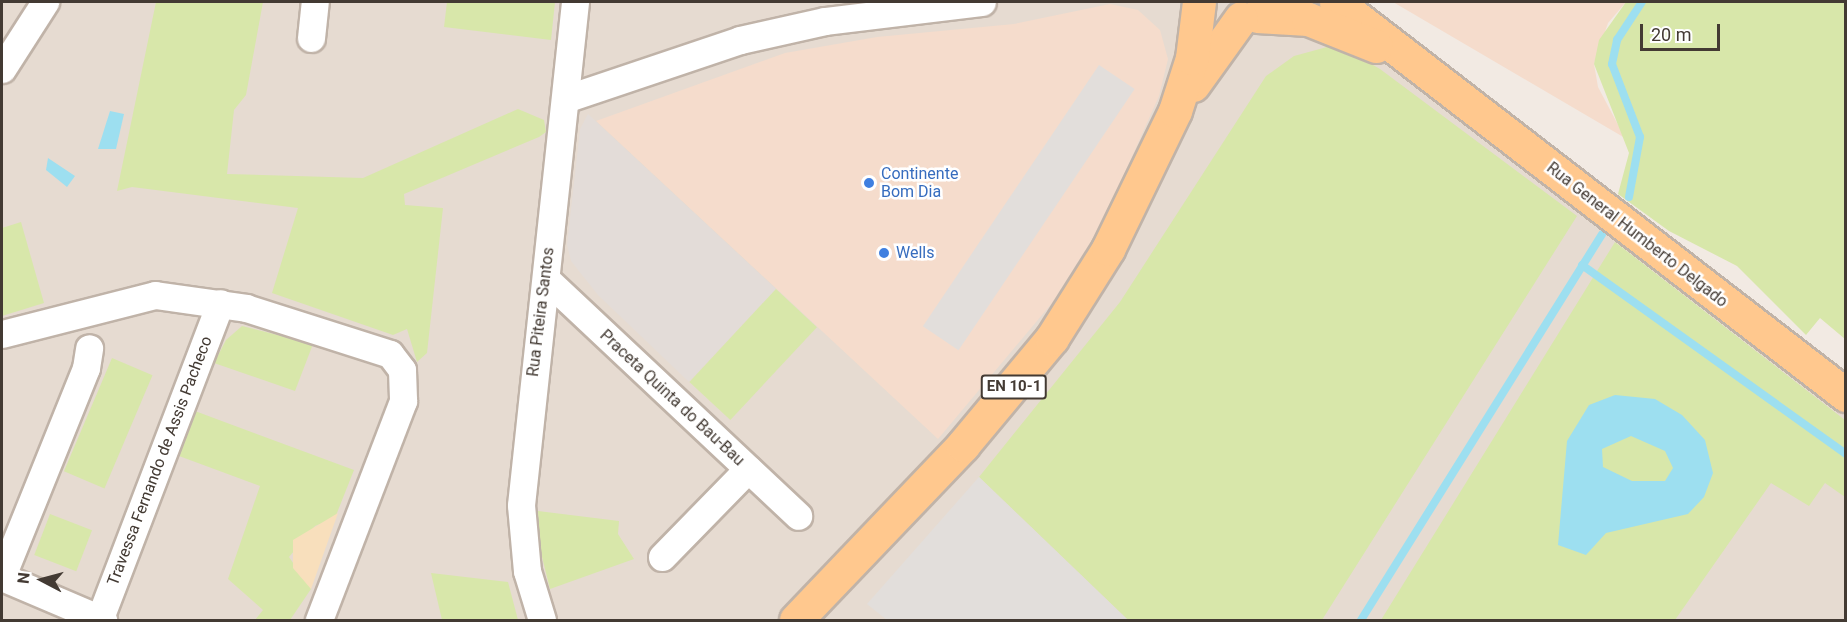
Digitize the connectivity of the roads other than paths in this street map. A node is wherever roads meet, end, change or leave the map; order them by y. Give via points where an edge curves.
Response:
1 (45, 2) edge
2 (315, 2) edge
3 (575, 2) edge
4 (982, 2) edge
5 (1199, 2) edge
6 (1208, 2) edge
7 (1336, 2) edge
8 (826, 11) edge
9 (1259, 12) edge
10 (310, 38) dead end
11 (2, 69) edge
12 (1430, 74) junction
13 (565, 99) junction
14 (1175, 111) junction
15 (546, 279) junction
16 (220, 303) junction
17 (2, 334) edge
18 (89, 348) dead end
19 (1845, 395) edge
20 (748, 469) junction
21 (798, 516) dead end
22 (662, 557) dead end
23 (2, 576) edge
24 (101, 620) edge
25 (319, 621) edge
26 (542, 621) edge
27 (796, 621) edge

1 - 11 street
2 - 10 street
3 - 13 street, Rua Piteira Santos
4 - 8 street
5 - 14 main road, EN 10-1 via 1192,58
6 - 9 main road
7 - 12 main road, Rua General Humberto Delgado
8 - 13 street
9 - 12 main road, Rua General Humberto Delgado via 1308,19
9 - 14 main road, EN 10-1
12 - 19 main road, Rua General Humberto Delgado
13 - 15 street, Rua Piteira Santos
14 - 27 main road, EN 10-1 via 1108,249 1052,338 963,445
15 - 20 street, Praceta Quinta do Bau-Bau
15 - 26 street, Rua Piteira Santos via 520,505 527,571
16 - 17 street via 155,295
16 - 24 street, Travessa Fernando de Assis Pacheco
16 - 25 street via 368,343 390,354 402,370 403,401
18 - 23 street via 86,368
20 - 21 street, Praceta Quinta do Bau-Bau
20 - 22 street
23 - 24 street

